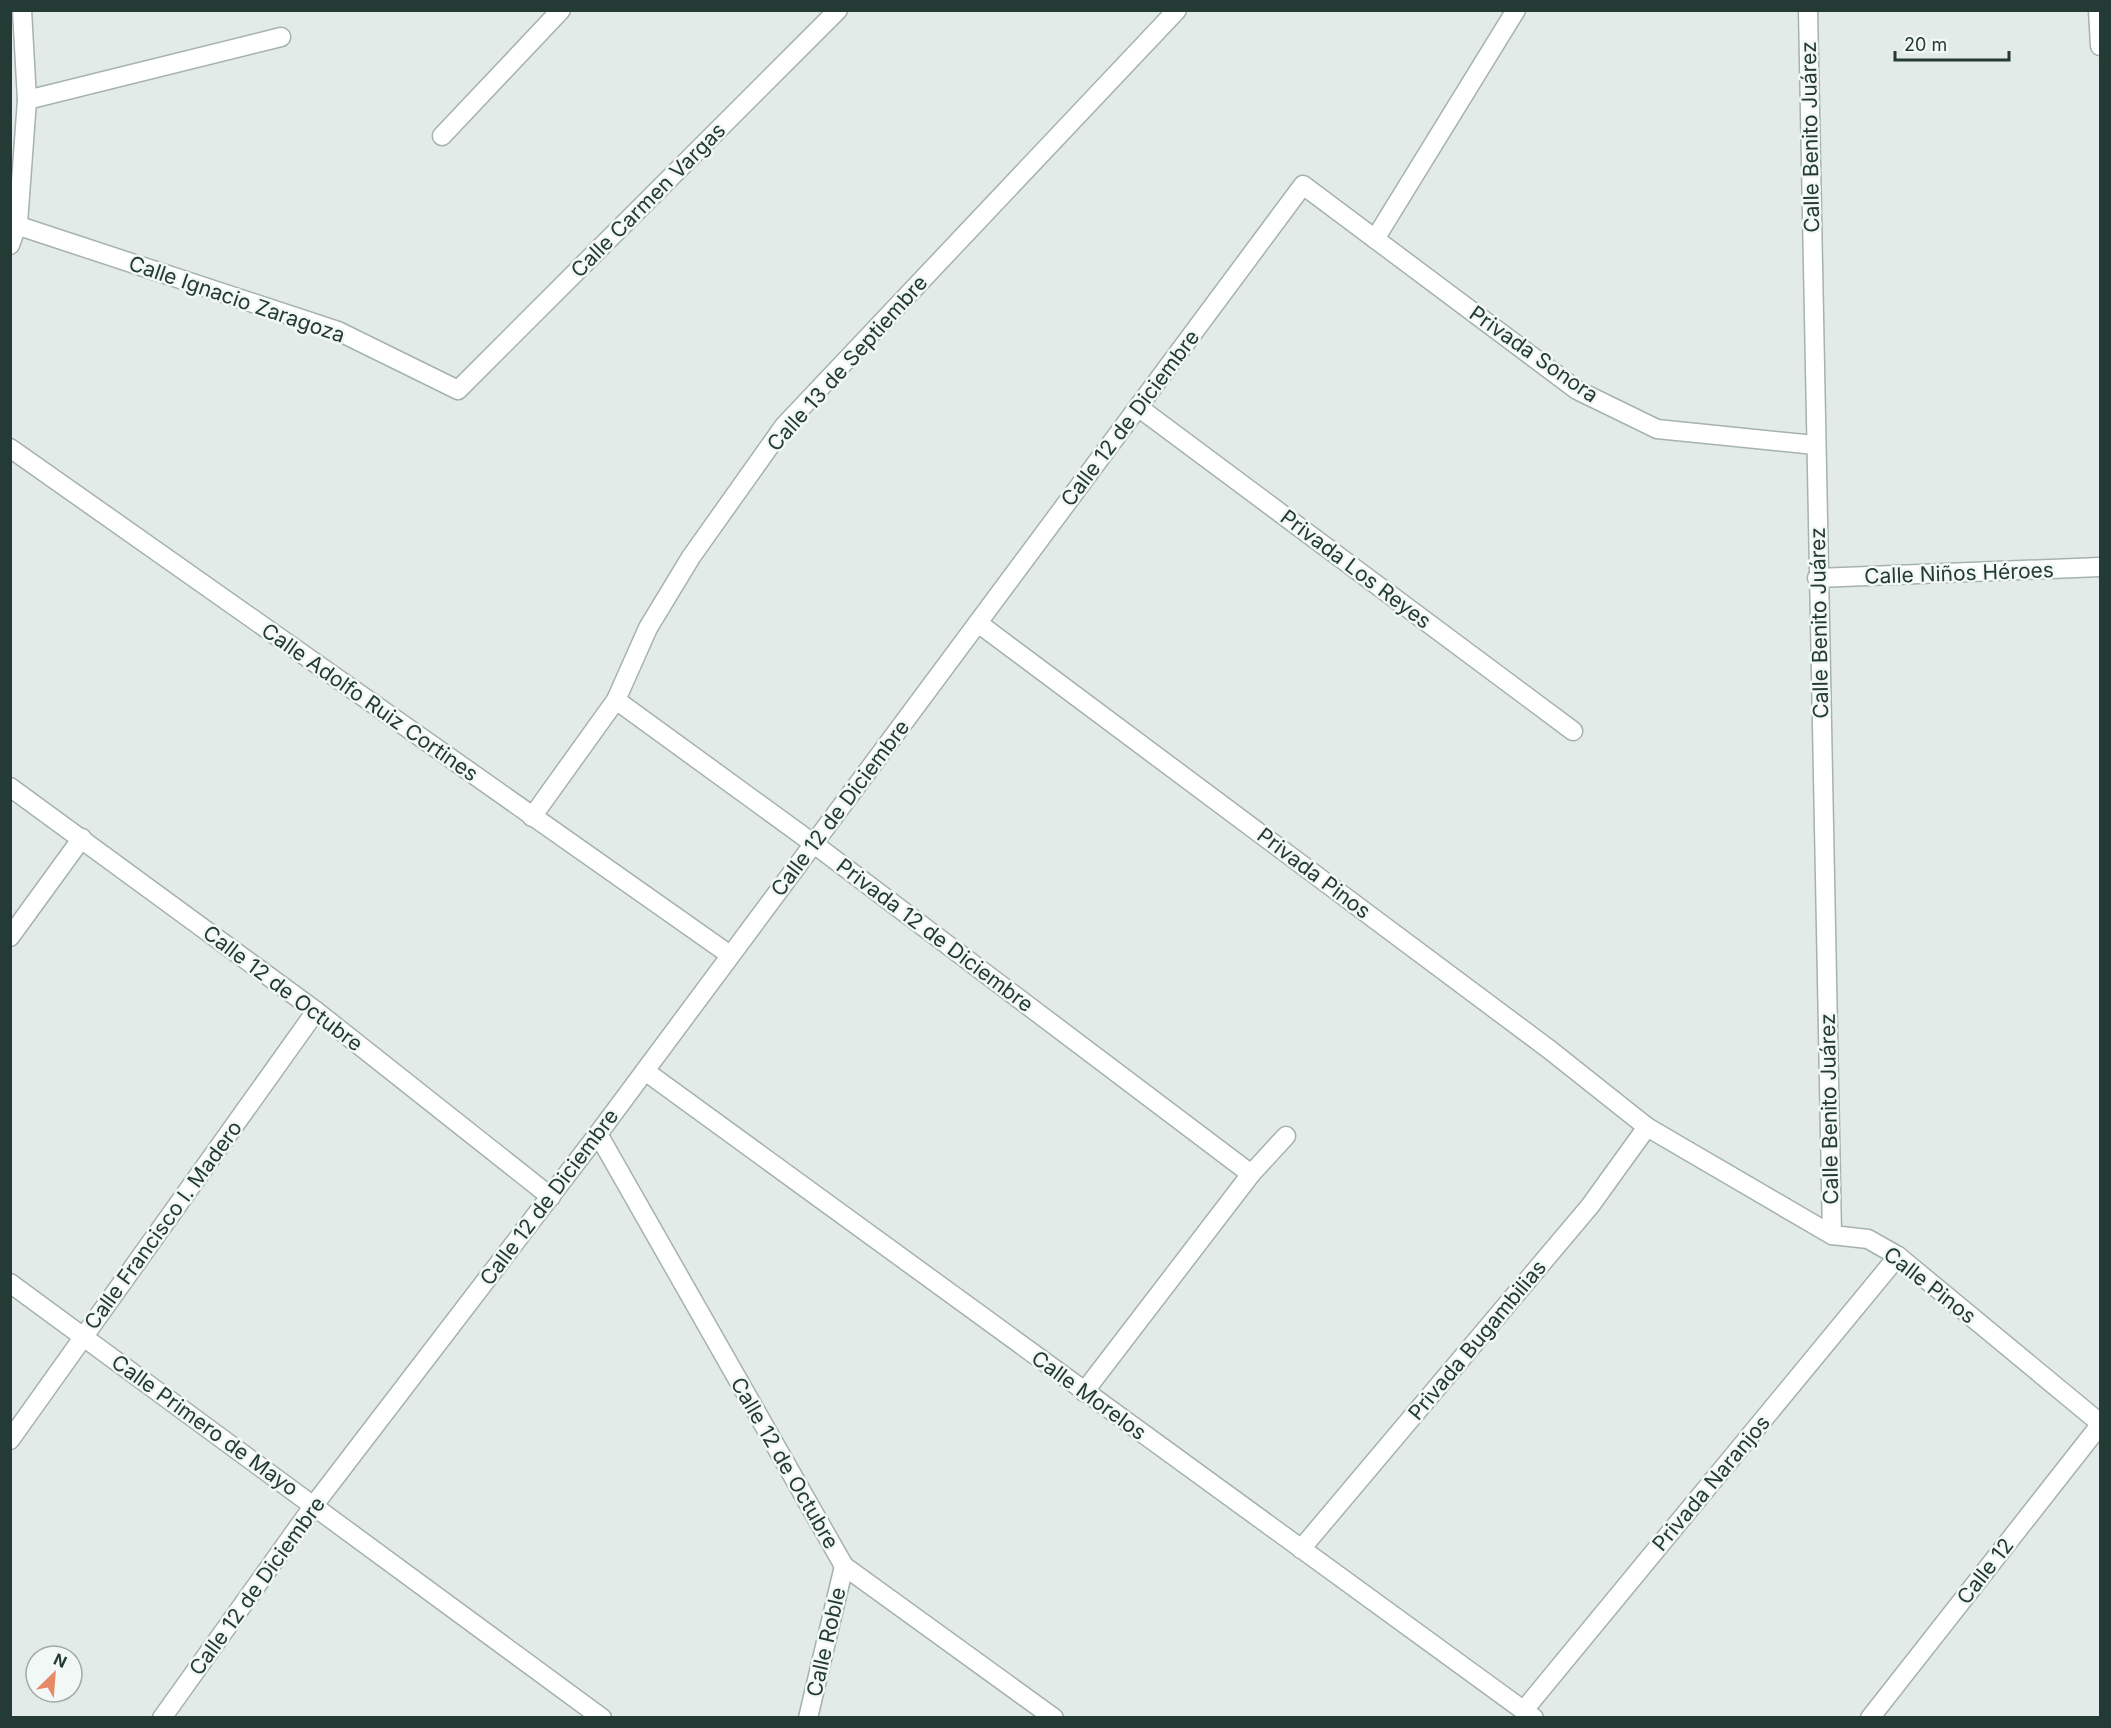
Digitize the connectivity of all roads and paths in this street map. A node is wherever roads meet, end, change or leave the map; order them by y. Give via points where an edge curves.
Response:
1 (22, 10) edge
2 (561, 10) edge
3 (838, 10) edge
4 (1177, 10) edge
5 (1516, 10) edge
6 (1808, 10) edge
7 (2098, 10) edge
8 (281, 37) dead end
9 (2100, 46) edge
10 (27, 100) junction
11 (442, 136) dead end
12 (14, 223) edge
13 (1376, 239) junction
14 (10, 245) edge
15 (458, 390) joint
16 (1138, 407) junction
17 (1815, 445) junction
18 (10, 448) edge
19 (2100, 567) edge
20 (1817, 578) junction
21 (978, 623) junction
22 (616, 700) junction
23 (1573, 731) dead end
24 (10, 788) edge
25 (532, 817) junction
26 (82, 838) junction
27 (814, 844) junction
28 (10, 937) edge
29 (730, 955) junction
30 (316, 1011) junction
31 (645, 1071) junction
32 (1647, 1127) junction
33 (598, 1134) junction
34 (1286, 1136) dead end
35 (1251, 1174) junction
36 (550, 1197) junction
37 (1832, 1235) junction
38 (1898, 1256) junction
39 (10, 1283) edge
40 (83, 1336) junction
41 (1084, 1392) junction
42 (2100, 1424) edge
43 (10, 1440) edge
44 (314, 1505) junction
45 (1301, 1549) junction
46 (844, 1566) junction
47 (1529, 1714) edge
48 (162, 1718) edge
49 (602, 1718) edge
50 (808, 1718) edge
51 (1054, 1718) edge
52 (1870, 1718) edge

1 - 10 street
2 - 11 street
3 - 15 street, Calle Carmen Vargas
4 - 22 street, Calle 13 de Septiembre via 784,426 691,557 648,628
5 - 13 street
6 - 17 street, Calle Benito Juárez
7 - 9 street
8 - 10 street
10 - 12 street
12 - 14 street
12 - 15 street, Calle Ignacio Zaragoza via 338,331
13 - 16 street, Calle 12 de Diciembre via 1303,185
13 - 17 street, Privada Sonora via 1577,390 1657,429
16 - 21 street, Calle 12 de Diciembre
16 - 23 street, Privada Los Reyes
17 - 20 street, Calle Benito Juárez
18 - 25 street, Calle Adolfo Ruiz Cortines
19 - 20 street, Calle Niños Héroes
20 - 37 street, Calle Benito Juárez
21 - 27 street, Calle 12 de Diciembre
21 - 32 street, Privada Pinos via 1550,1050
22 - 25 street, Calle 13 de Septiembre
22 - 27 street, Privada 12 de Diciembre
24 - 26 street, Calle 12 de Octubre
25 - 29 street, Calle Adolfo Ruiz Cortines
26 - 28 street
26 - 30 street, Calle 12 de Octubre
27 - 29 street, Calle 12 de Diciembre
27 - 35 street, Privada 12 de Diciembre
29 - 31 street, Calle 12 de Diciembre
30 - 36 street, Calle 12 de Octubre
30 - 40 street, Calle Francisco I. Madero
31 - 33 street, Calle 12 de Diciembre
31 - 41 street, Calle Morelos
32 - 37 street, Calle Pinos
32 - 45 street, Privada Bugambilias via 1590,1206
33 - 36 street, Calle 12 de Diciembre
33 - 46 street, Calle 12 de Octubre
34 - 35 street
35 - 41 street
36 - 44 street, Calle 12 de Diciembre
37 - 38 street, Calle Pinos via 1868,1239
38 - 42 street, Calle Pinos
38 - 47 street, Privada Naranjos
39 - 40 street, Calle Primero de Mayo
40 - 43 street, Calle Francisco I. Madero
40 - 44 street, Calle Primero de Mayo
41 - 45 street, Calle Morelos
42 - 52 street, Calle 12
44 - 48 street, Calle 12 de Diciembre
44 - 49 street, Calle Primero de Mayo
45 - 47 street, Calle Morelos
46 - 50 street, Calle Roble
46 - 51 street, Calle 12 de Octubre

